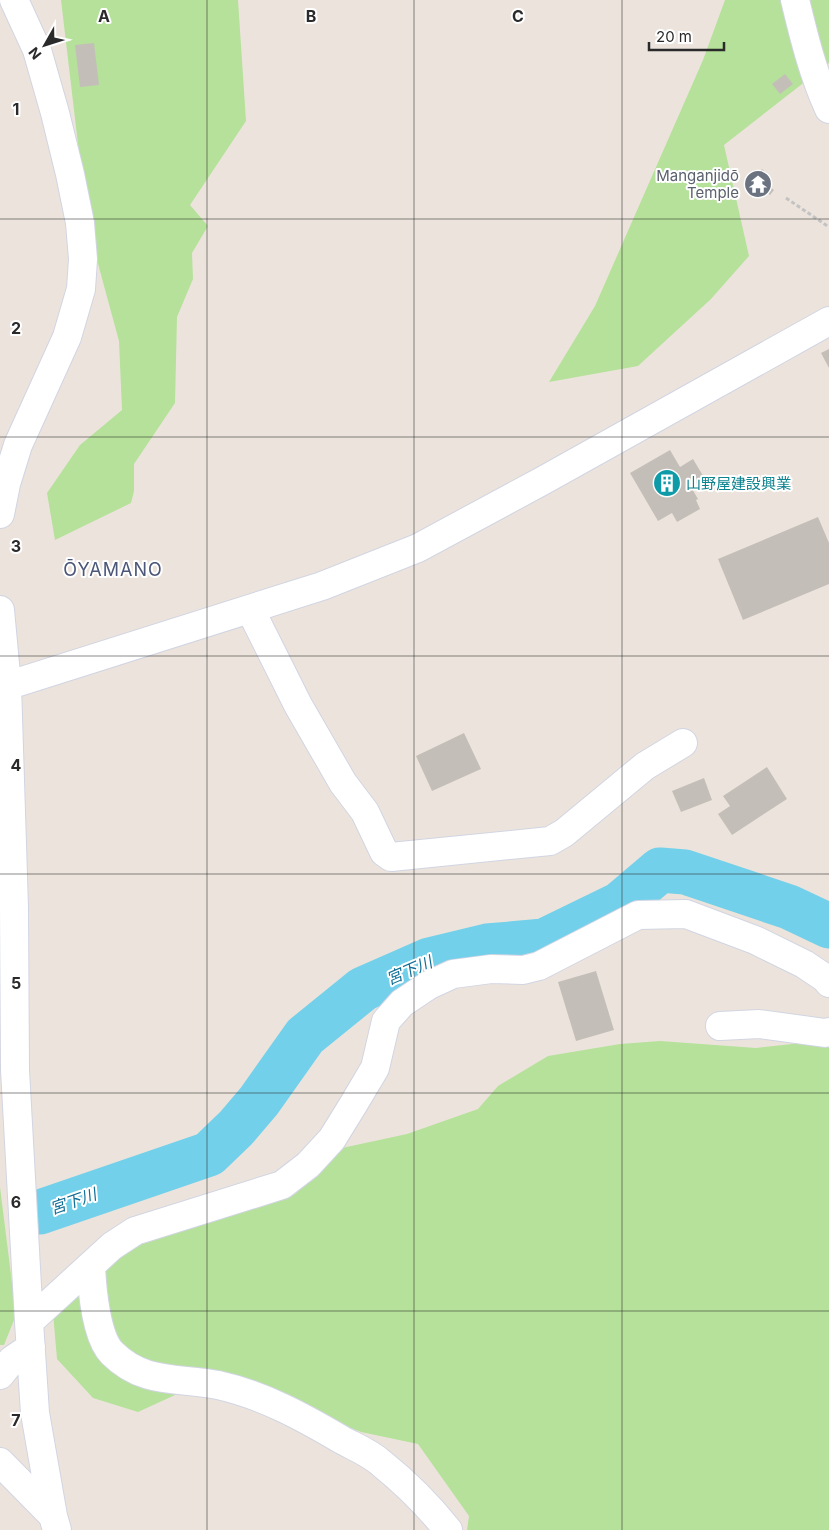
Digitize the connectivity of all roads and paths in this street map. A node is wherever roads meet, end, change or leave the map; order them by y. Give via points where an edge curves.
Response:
1 (13, 0) edge
2 (795, 0) edge
3 (0, 3) edge
4 (829, 109) edge
5 (786, 198) dead end
6 (829, 227) edge
7 (829, 322) edge
8 (0, 514) edge
9 (250, 609) junction
10 (0, 610) edge
11 (4, 686) edge
12 (682, 743) dead end
13 (829, 983) edge
14 (720, 1026) dead end
15 (829, 1032) edge
16 (91, 1266) junction
17 (30, 1335) junction
18 (0, 1375) edge
19 (0, 1462) edge
20 (55, 1523) edge
21 (448, 1530) edge

1 - 3 street
1 - 8 street via 37,50 55,114 80,223 83,259 81,288 67,337 18,446
2 - 4 street via 806,45
5 - 6 path
7 - 9 street via 418,548 322,586
9 - 11 street
9 - 12 street via 306,719 343,783 365,812 384,852 390,856 550,841 564,834 645,766
10 - 11 street
11 - 17 street via 14,907 15,1070
13 - 16 street via 804,964 755,940 686,914 638,916 539,966 523,970 491,969 452,974 402,1003 386,1022 375,1068 332,1139 308,1165 282,1186 135,1231 112,1246
14 - 15 street via 758,1024
16 - 17 street
16 - 21 street via 94,1304 102,1336 110,1351 123,1362 139,1372 164,1379 218,1385 298,1414 379,1461 424,1502
17 - 18 street
17 - 20 street via 35,1413
19 - 20 street

